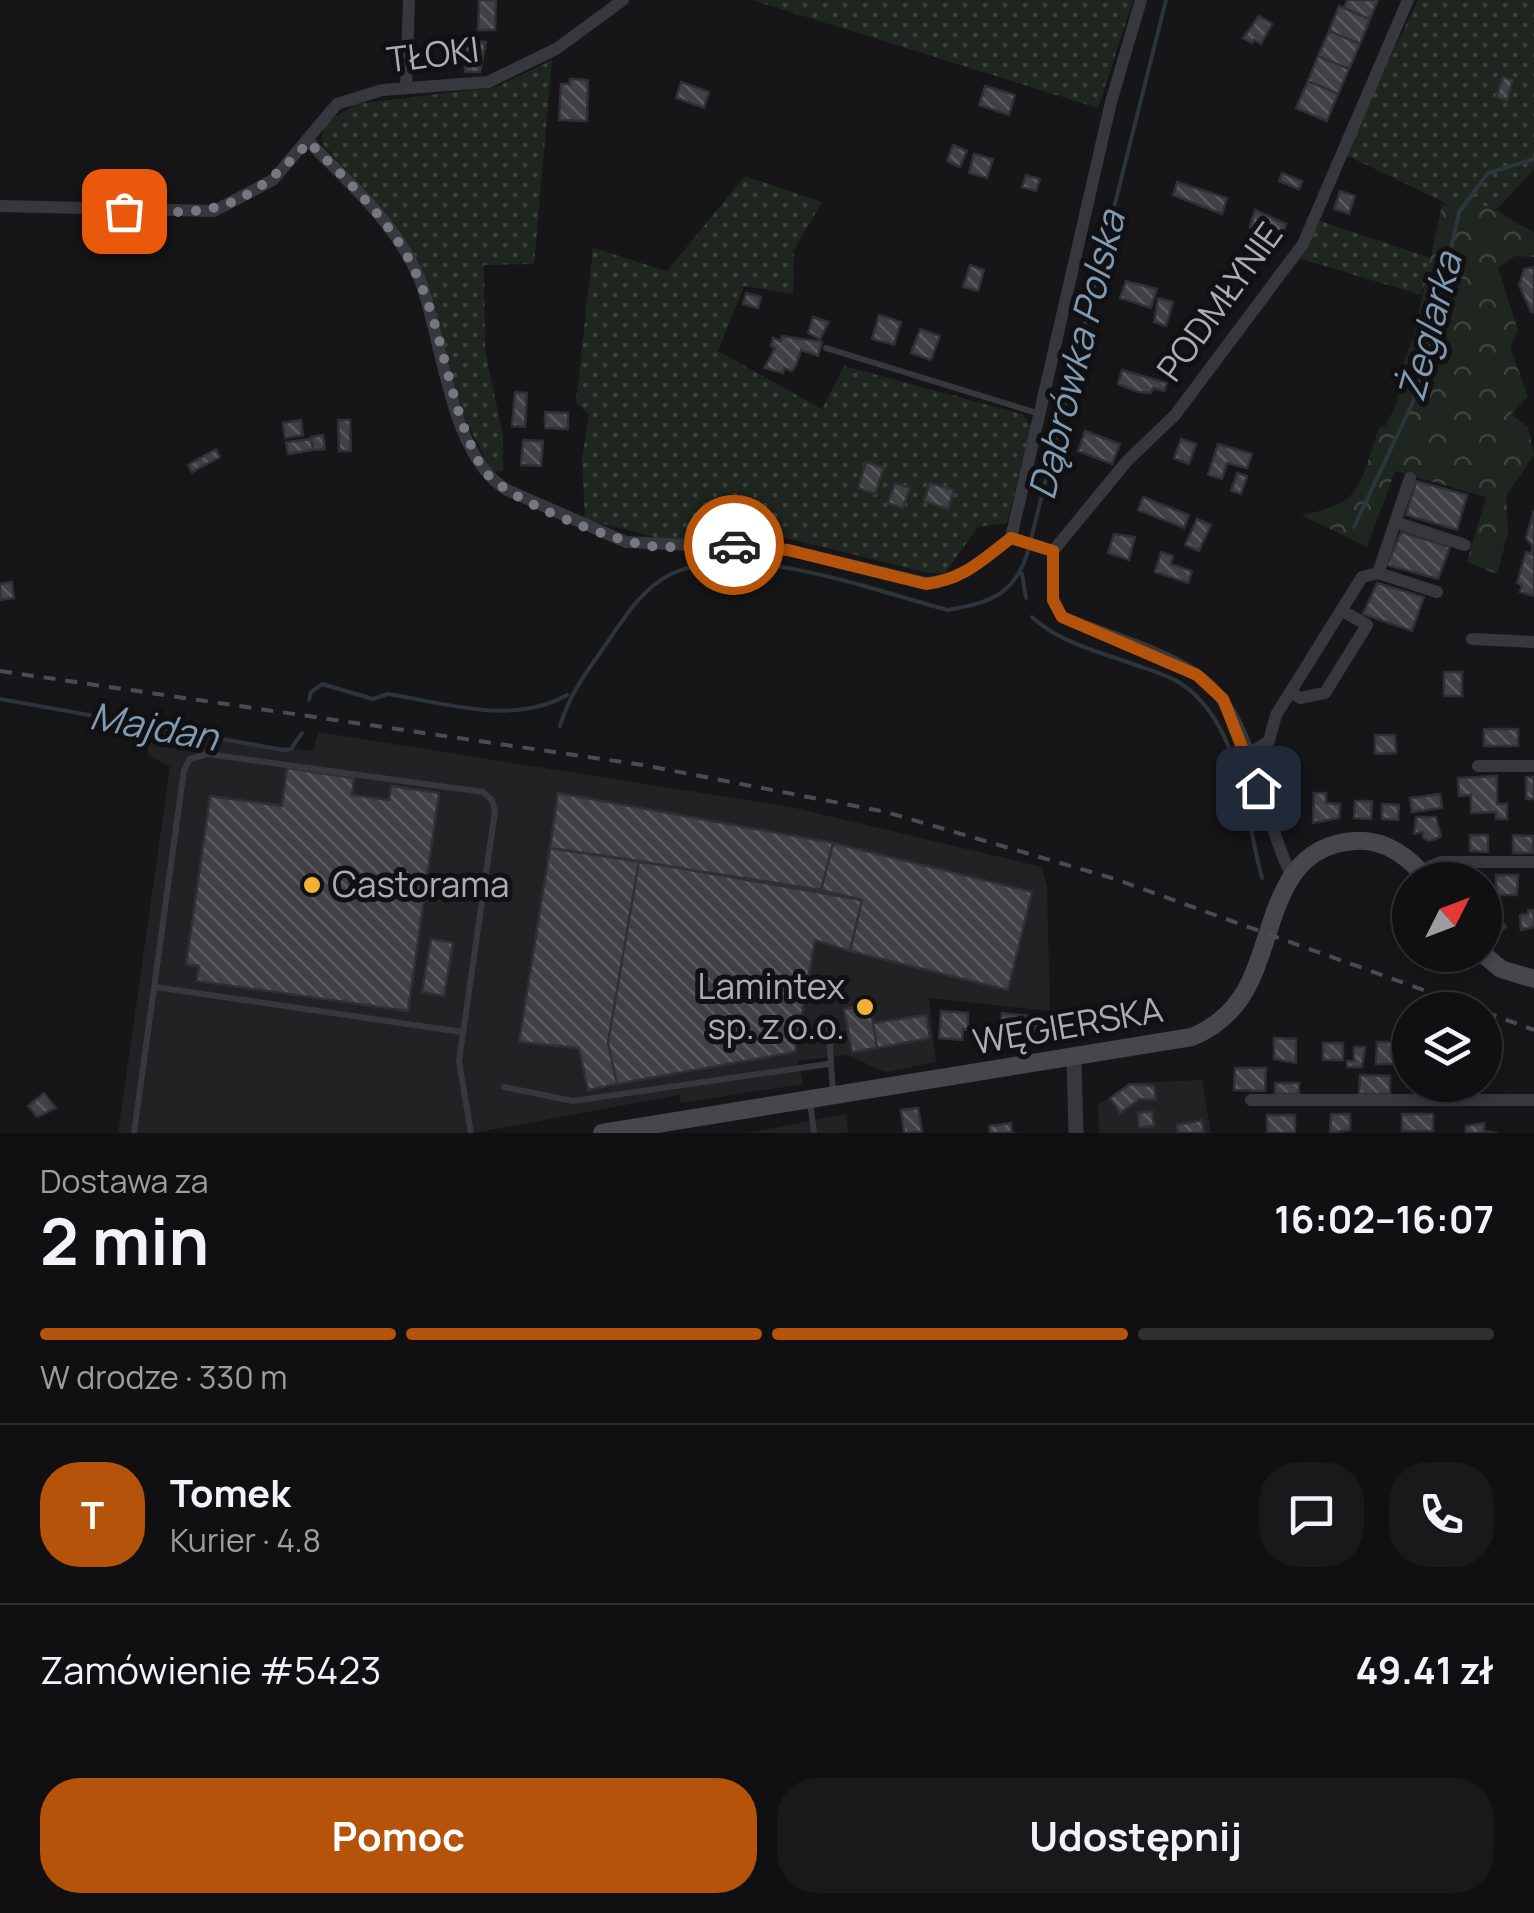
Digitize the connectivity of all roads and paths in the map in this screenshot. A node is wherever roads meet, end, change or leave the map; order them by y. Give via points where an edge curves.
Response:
1 (409, 0) edge
2 (623, 0) edge
3 (1141, 0) edge
4 (1408, 0) edge
5 (406, 88) junction
6 (309, 142) junction
7 (0, 206) edge
8 (826, 348) dead end
9 (1042, 414) junction
10 (1410, 478) dead end
11 (1395, 522) junction
12 (1015, 539) junction
13 (1465, 544) dead end
14 (1048, 548) junction
15 (1378, 573) junction
16 (1438, 592) dead end
17 (1342, 610) junction
18 (1472, 639) dead end
19 (1534, 642) edge
20 (1290, 692) junction
21 (1247, 755) junction
22 (1478, 766) dead end
23 (1534, 766) edge
24 (1405, 862) edge
25 (1502, 862) edge
26 (1534, 862) edge
27 (1292, 876) junction
28 (1502, 969) edge
29 (1534, 978) edge
30 (156, 988) junction
31 (828, 1018) dead end
32 (462, 1032) junction
33 (1074, 1059) junction
34 (828, 1064) junction
35 (504, 1087) dead end
36 (834, 1097) junction
37 (1252, 1100) dead end
38 (1534, 1100) edge
39 (810, 1101) junction
40 (670, 1128) edge
41 (134, 1133) edge
42 (471, 1133) edge
43 (602, 1133) edge
44 (814, 1133) edge
45 (1076, 1133) edge

1 - 5 street
2 - 5 street, TŁOKI via 520,70 488,82
3 - 9 street via 1111,102
4 - 14 street, PODMŁYNIE via 1303,244 1175,415
5 - 6 street, TŁOKI via 338,104
6 - 7 street, TŁOKI via 273,180 214,211
6 - 12 street via 397,238 420,280 472,448 489,479 507,490 626,542 788,550 926,584 972,570
8 - 9 lane
9 - 12 street
10 - 11 street
11 - 13 street
11 - 15 street
12 - 14 street
14 - 21 street via 1053,600 1062,617 1197,675 1223,699
15 - 16 street
15 - 17 street via 1362,576
17 - 20 street
17 - 20 street via 1367,626 1324,693 1300,698
18 - 19 street
20 - 21 street via 1269,741
21 - 27 street
22 - 23 street
24 - 27 main road, WĘGIERSKA via 1384,845 1356,841 1327,848
25 - 26 street
27 - 33 main road, WĘGIERSKA via 1241,997 1214,1026 1182,1040
28 - 29 main road
30 - 32 lane
30 - 32 lane via 190,759 207,754 483,792 495,811
30 - 41 lane
31 - 34 lane
32 - 42 lane
33 - 36 main road, WĘGIERSKA
33 - 45 street
34 - 35 lane via 574,1101
34 - 36 lane
36 - 39 main road, WĘGIERSKA
37 - 38 street
39 - 40 main road, WĘGIERSKA
39 - 44 lane
40 - 43 main road, WĘGIERSKA

